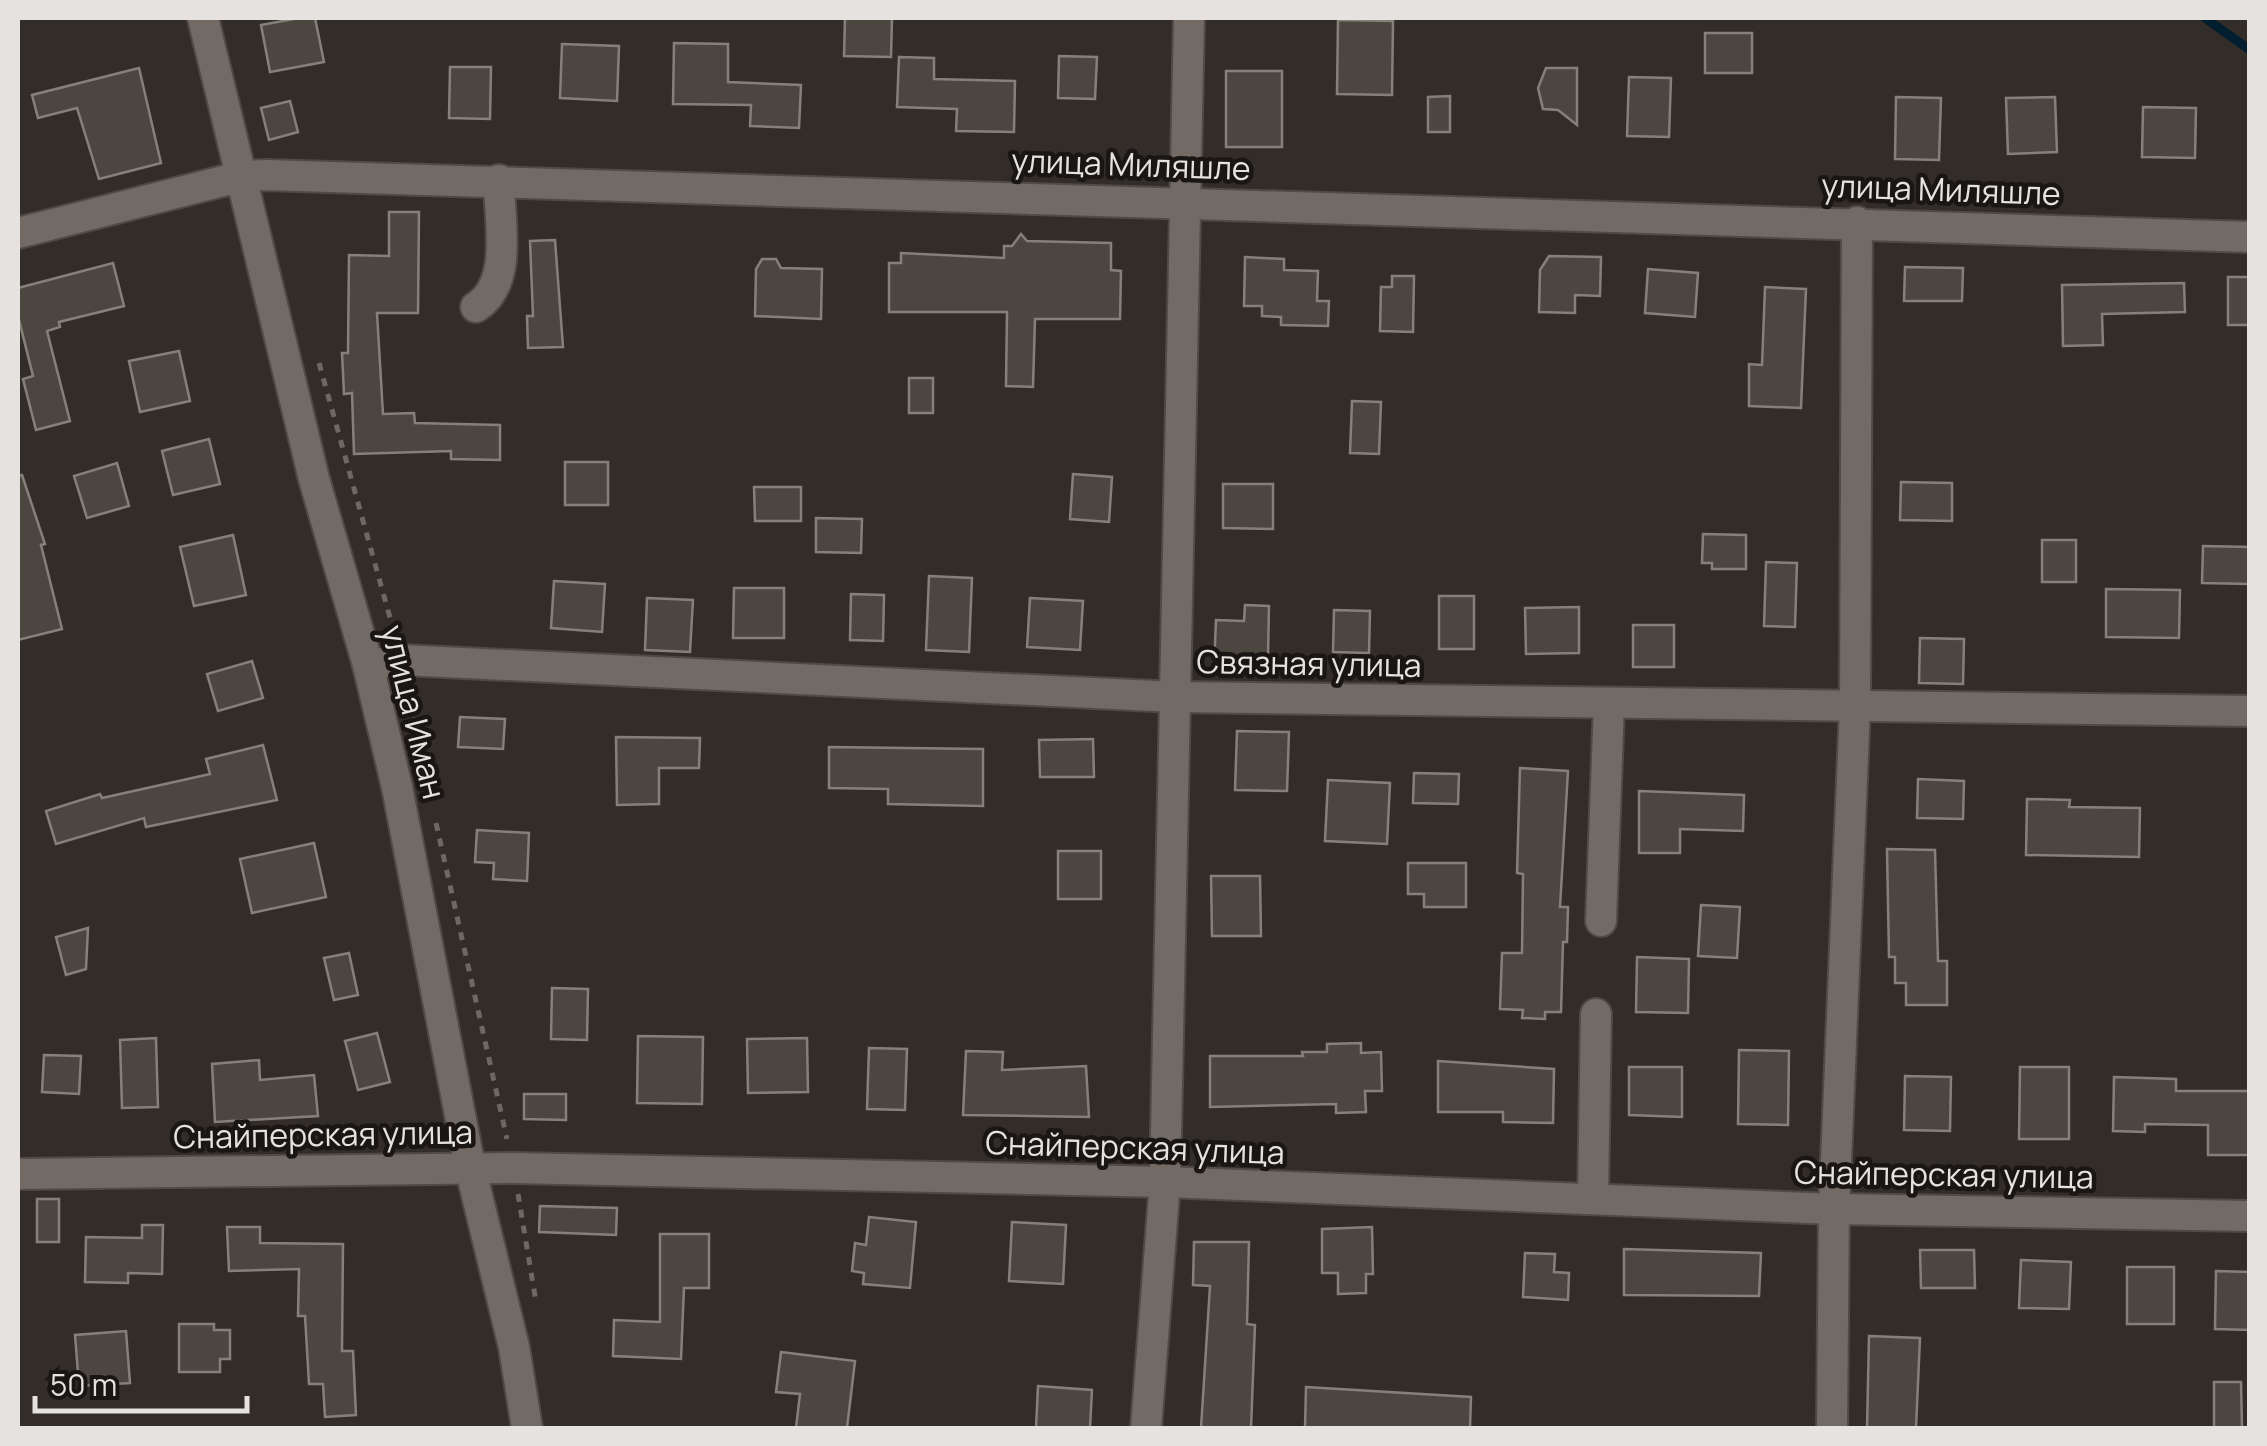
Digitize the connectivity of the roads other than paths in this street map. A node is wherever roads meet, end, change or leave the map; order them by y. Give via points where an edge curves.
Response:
1 (203, 18) edge
2 (1190, 18) edge
3 (243, 176) junction
4 (499, 180) junction
5 (1186, 202) junction
6 (1857, 222) junction
7 (18, 233) edge
8 (2250, 237) edge
9 (476, 307) dead end
10 (368, 664) junction
11 (1176, 697) junction
12 (1609, 703) junction
13 (1855, 706) junction
14 (2250, 711) edge
15 (1601, 921) dead end
16 (1596, 1014) dead end
17 (470, 1168) junction
18 (18, 1174) edge
19 (1165, 1182) junction
20 (1593, 1199) junction
21 (1834, 1209) junction
22 (2250, 1216) edge
23 (527, 1428) edge
24 (1146, 1428) edge
25 (1832, 1428) edge

1 - 3 street, улица Иман
2 - 5 street
3 - 4 street, улица Миляшле
3 - 7 street, улица Миляшле
3 - 10 street, улица Иман via 314,480
4 - 5 street, улица Миляшле
4 - 9 street via 500,268 495,292
5 - 6 street, улица Миляшле
5 - 11 street
6 - 8 street, улица Миляшле
6 - 13 street
10 - 11 street, Связная улица via 402,660
10 - 17 street, улица Иман
11 - 12 street, Связная улица
11 - 19 street
12 - 13 street, Связная улица
12 - 15 street
13 - 14 street, Связная улица
13 - 21 street
16 - 20 street
17 - 18 street, Снайперская улица
17 - 19 street, Снайперская улица
17 - 23 street, улица Иман
19 - 20 street, Снайперская улица
19 - 24 street
20 - 21 street, Снайперская улица
21 - 22 street, Снайперская улица
21 - 25 street

